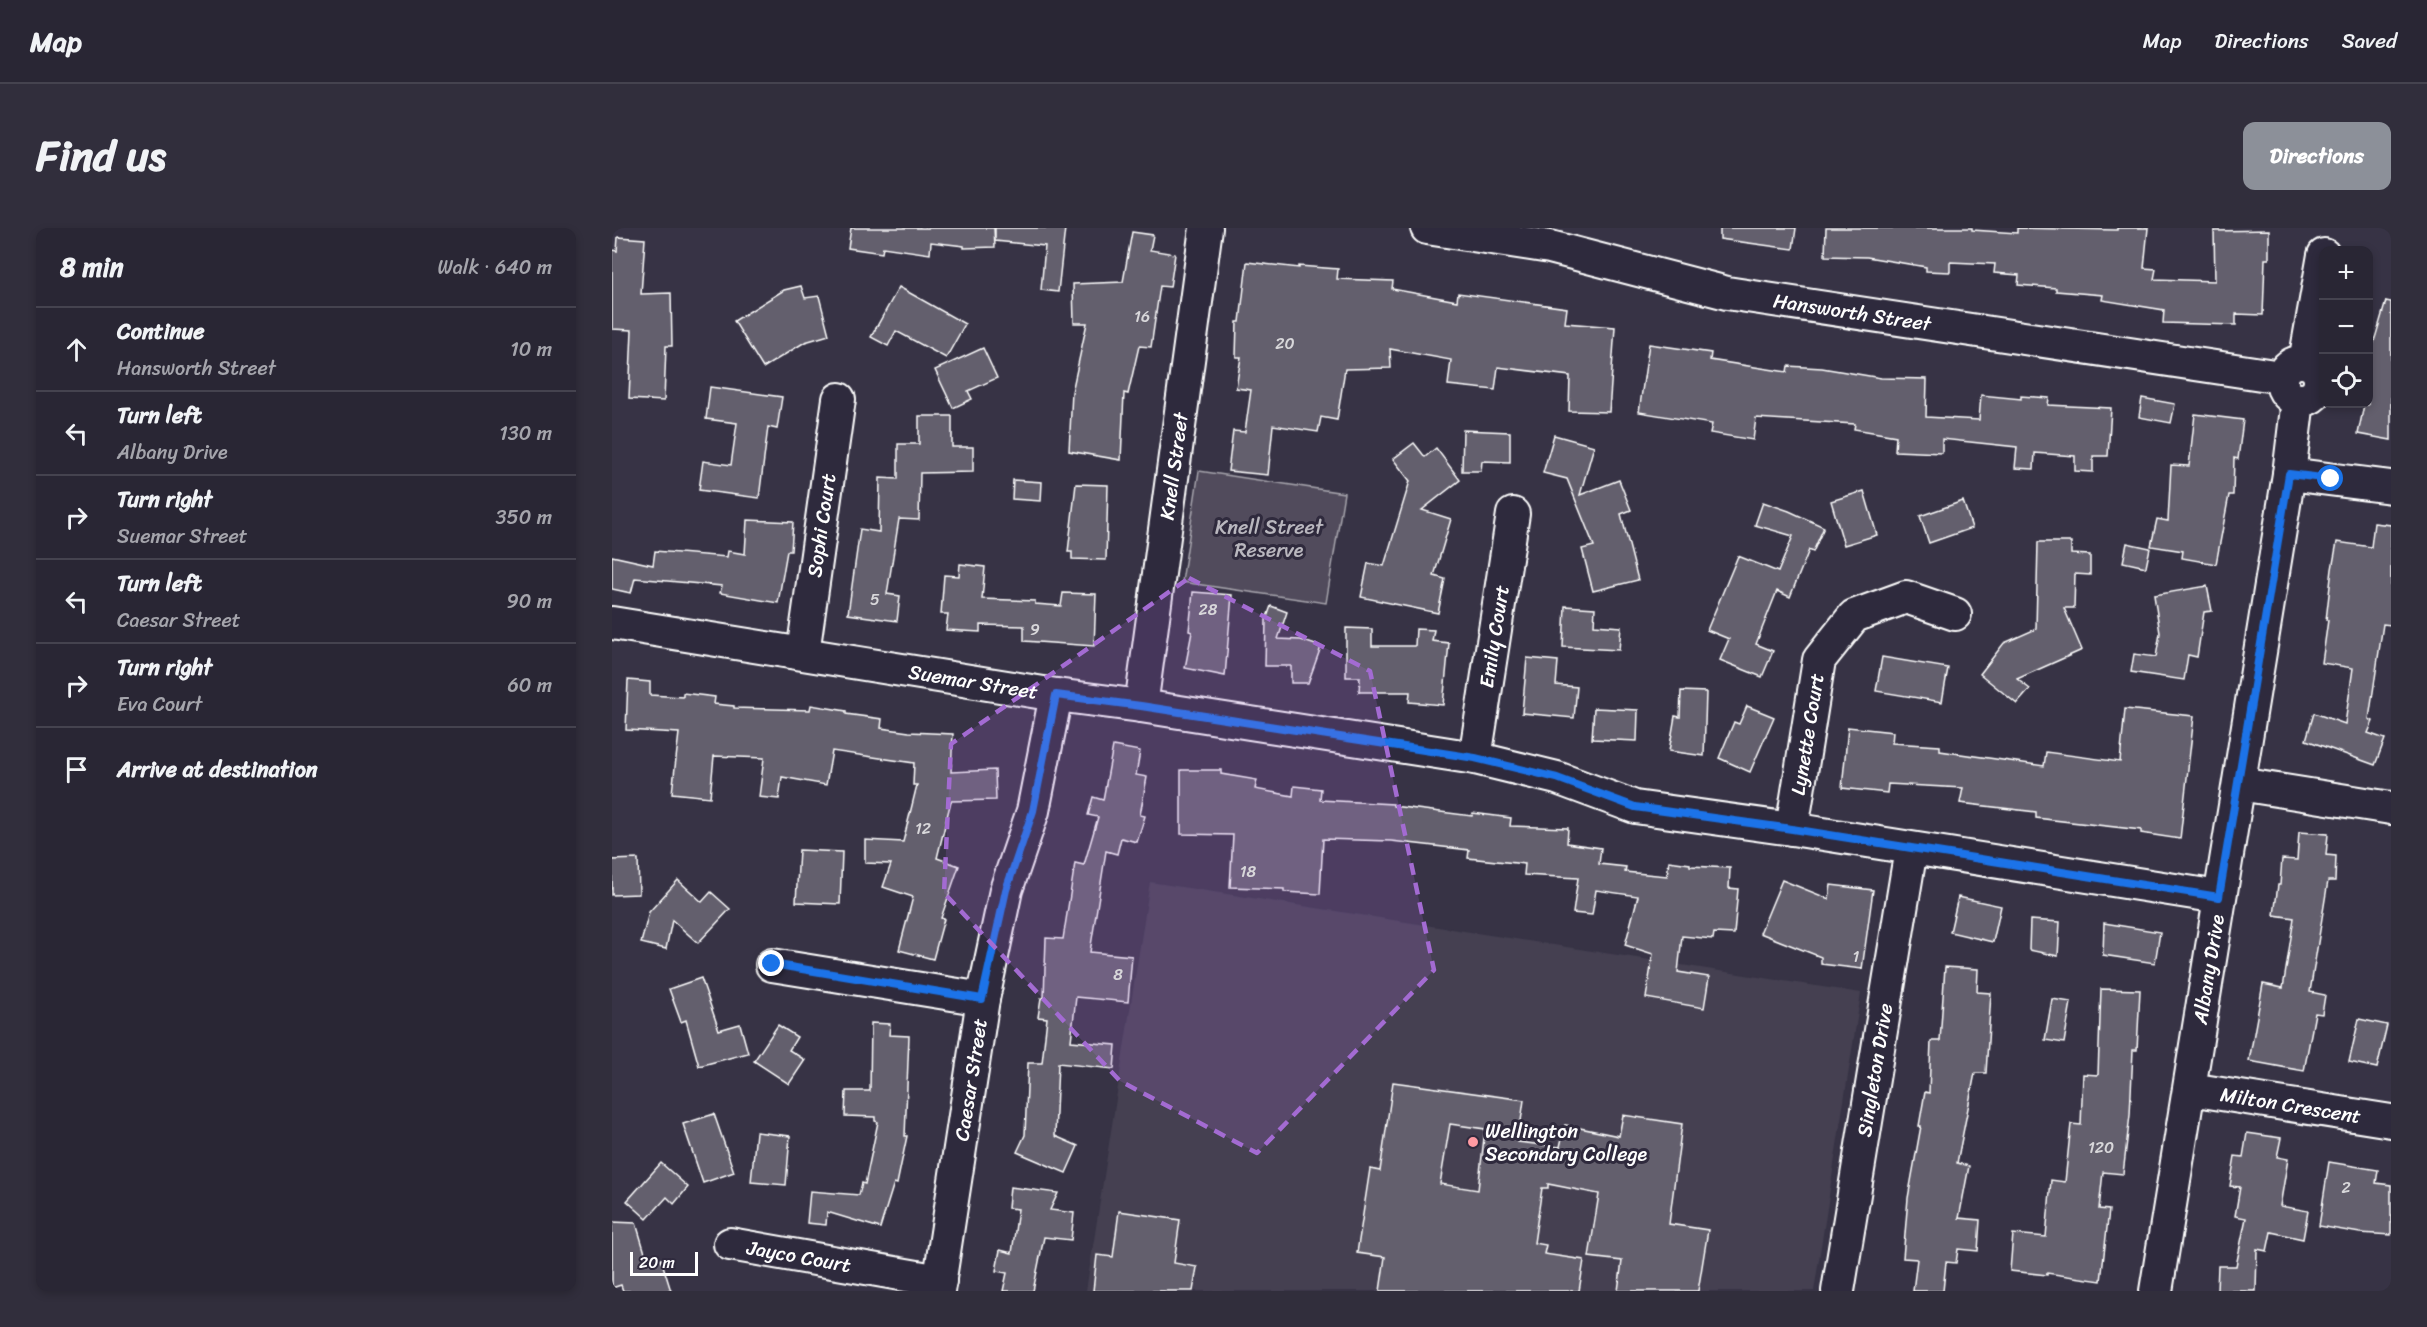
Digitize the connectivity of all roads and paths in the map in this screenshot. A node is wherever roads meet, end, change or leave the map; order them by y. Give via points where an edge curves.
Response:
1 (1206, 228) edge
2 (1427, 228) edge
3 (2328, 228) edge
4 (1551, 238) edge
5 (2325, 246) edge
6 (2319, 277) edge
7 (2295, 380) junction
8 (839, 399) dead end
9 (2289, 474) junction
10 (2391, 487) edge
11 (1513, 514) dead end
12 (1955, 614) dead end
13 (612, 623) edge
14 (803, 653) junction
15 (1056, 695) junction
16 (1141, 706) junction
17 (1475, 758) junction
18 (2238, 784) junction
19 (2391, 808) edge
20 (1792, 829) junction
21 (1911, 849) junction
22 (2219, 897) junction
23 (772, 964) dead end
24 (982, 999) junction
25 (2190, 1089) junction
26 (2391, 1121) edge
27 (730, 1244) dead end
28 (939, 1286) edge
29 (1838, 1291) edge
30 (2156, 1291) edge

1 - 16 street, Knell Street
2 - 4 street, Hansworth Street
3 - 5 street
4 - 7 street, Hansworth Street via 1727,293
6 - 7 street, Albany Drive
7 - 9 street, Albany Drive
8 - 14 street, Sophi Court
9 - 10 street
9 - 18 street, Albany Drive
11 - 17 street, Emily Court
12 - 20 street, Lynette Court via 1906,597 1854,616 1819,660
13 - 14 street, Suemar Street
14 - 15 street, Suemar Street
15 - 16 street, Suemar Street
15 - 24 street, Caesar Street via 1033,811 1006,890
16 - 17 street, Suemar Street
17 - 20 street, Suemar Street via 1557,778 1635,807
18 - 19 street
18 - 22 street, Albany Drive
20 - 21 street, Suemar Street
21 - 22 street, Suemar Street
21 - 29 street, Singleton Drive
22 - 25 street, Albany Drive
23 - 24 street
24 - 28 street, Caesar Street
25 - 26 street, Milton Crescent
25 - 30 street, Albany Drive
27 - 28 street, Jayco Court

